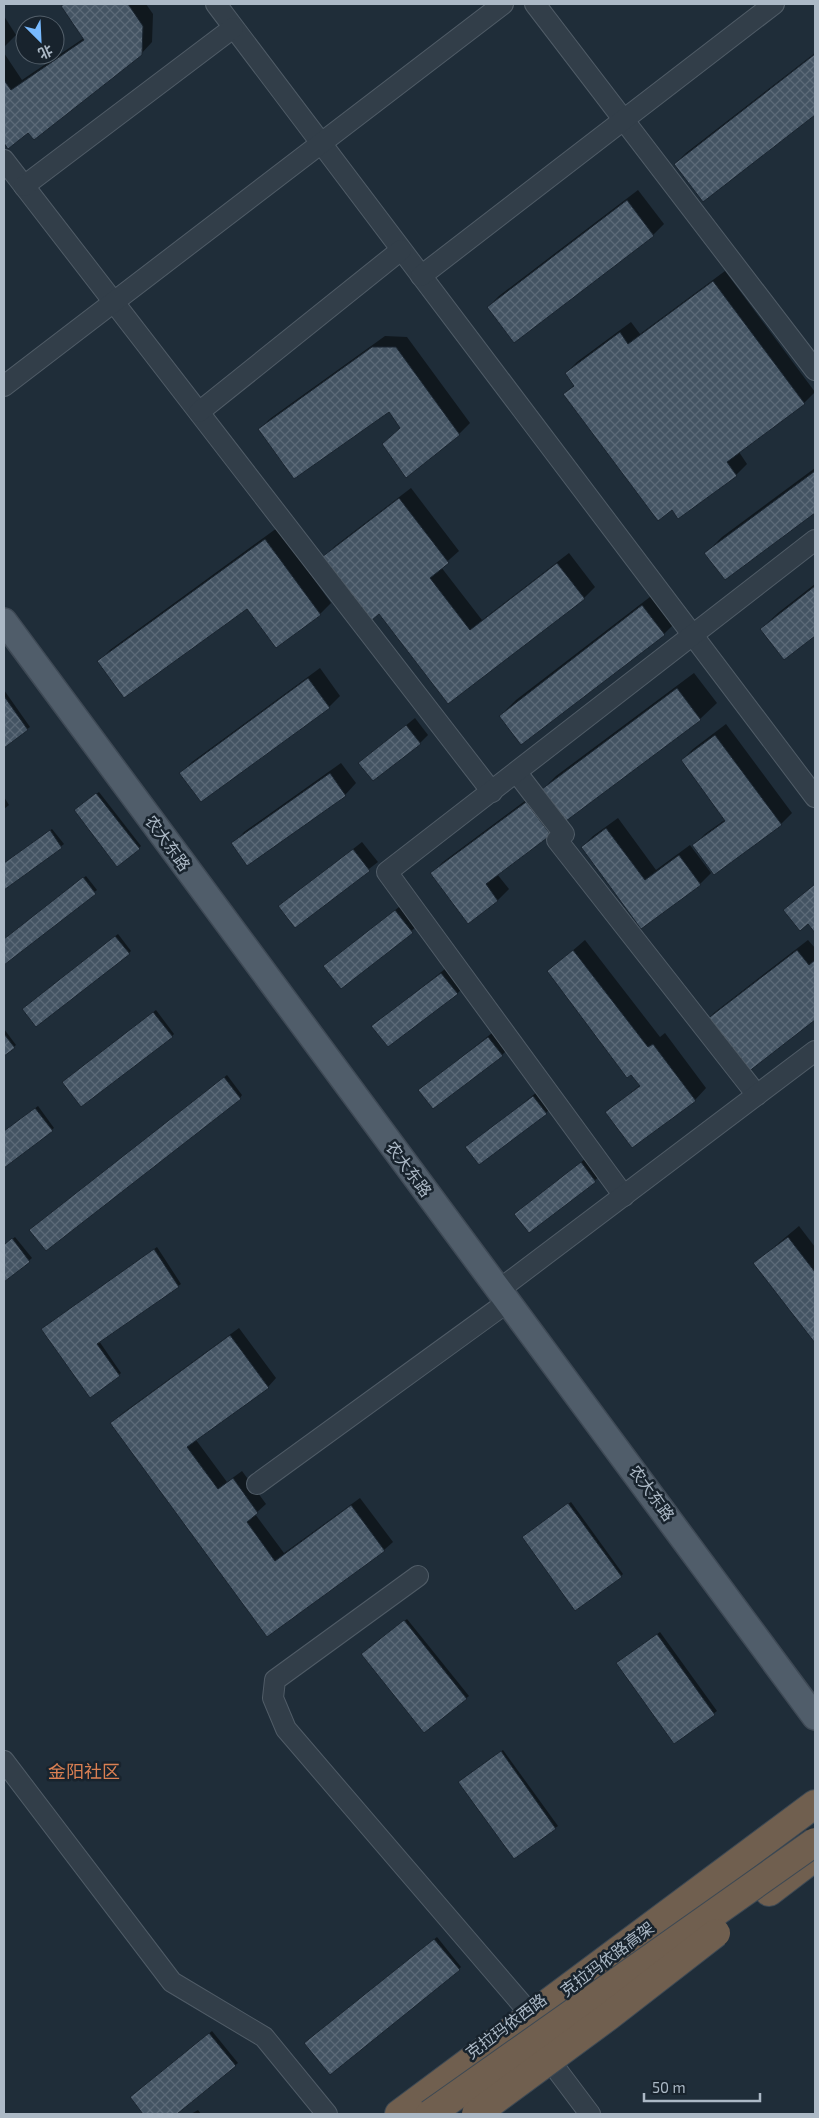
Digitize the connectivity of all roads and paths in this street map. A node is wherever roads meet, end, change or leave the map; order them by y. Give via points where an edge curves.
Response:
1 (217, 4) edge
2 (503, 4) edge
3 (535, 4) edge
4 (774, 4) edge
5 (233, 28) junction
6 (623, 120) junction
7 (321, 144) junction
8 (4, 160) edge
9 (24, 186) junction
10 (401, 250) junction
11 (421, 276) junction
12 (114, 302) junction
13 (815, 370) edge
14 (4, 386) edge
15 (200, 412) junction
16 (815, 540) edge
17 (4, 620) edge
18 (693, 634) junction
19 (517, 772) junction
20 (492, 792) junction
21 (815, 797) edge
22 (815, 1051) edge
23 (757, 1095) junction
24 (624, 1196) junction
25 (504, 1295) junction
26 (257, 1484) dead end
27 (418, 1576) dead end
28 (815, 1717) edge
29 (4, 1762) edge
30 (815, 1796) edge
31 (815, 1804) edge
32 (815, 1834) edge
33 (815, 1844) edge
34 (815, 1857) edge
35 (769, 1892) junction
36 (526, 2010) junction
37 (534, 2038) junction
38 (556, 2069) junction
39 (326, 2114) edge
40 (391, 2114) edge
41 (399, 2114) edge
42 (431, 2114) edge
43 (476, 2114) edge
44 (494, 2114) edge
45 (590, 2114) edge

1 - 5 street
2 - 7 street
3 - 6 street
4 - 6 street
5 - 7 street
5 - 9 street
6 - 11 street
6 - 13 street
7 - 10 street
7 - 12 street
8 - 9 street
9 - 12 street
10 - 11 street
10 - 15 street
11 - 18 street
12 - 14 street
12 - 15 street
15 - 20 street
16 - 18 street
17 - 25 main road, 农大东路
18 - 19 street
18 - 21 street
19 - 20 street
19 - 23 street via 564,834 557,840
20 - 24 street via 387,872
22 - 23 street
23 - 24 street
24 - 25 street
25 - 26 street
25 - 28 main road, 农大东路
27 - 36 street via 275,1680 273,1698 286,1728
29 - 39 street via 172,1982 264,2037
30 - 36 main road, 克拉玛依西路
31 - 41 highway, 克拉玛依路高架
32 - 37 main road, 克拉玛依西路
33 - 35 highway
33 - 42 highway, 克拉玛依路高架, bridge
34 - 35 highway
35 - 43 highway, bridge via 610,2016
36 - 40 main road, 克拉玛依西路
37 - 38 street
37 - 42 main road, 克拉玛依西路
38 - 44 street
38 - 45 street

